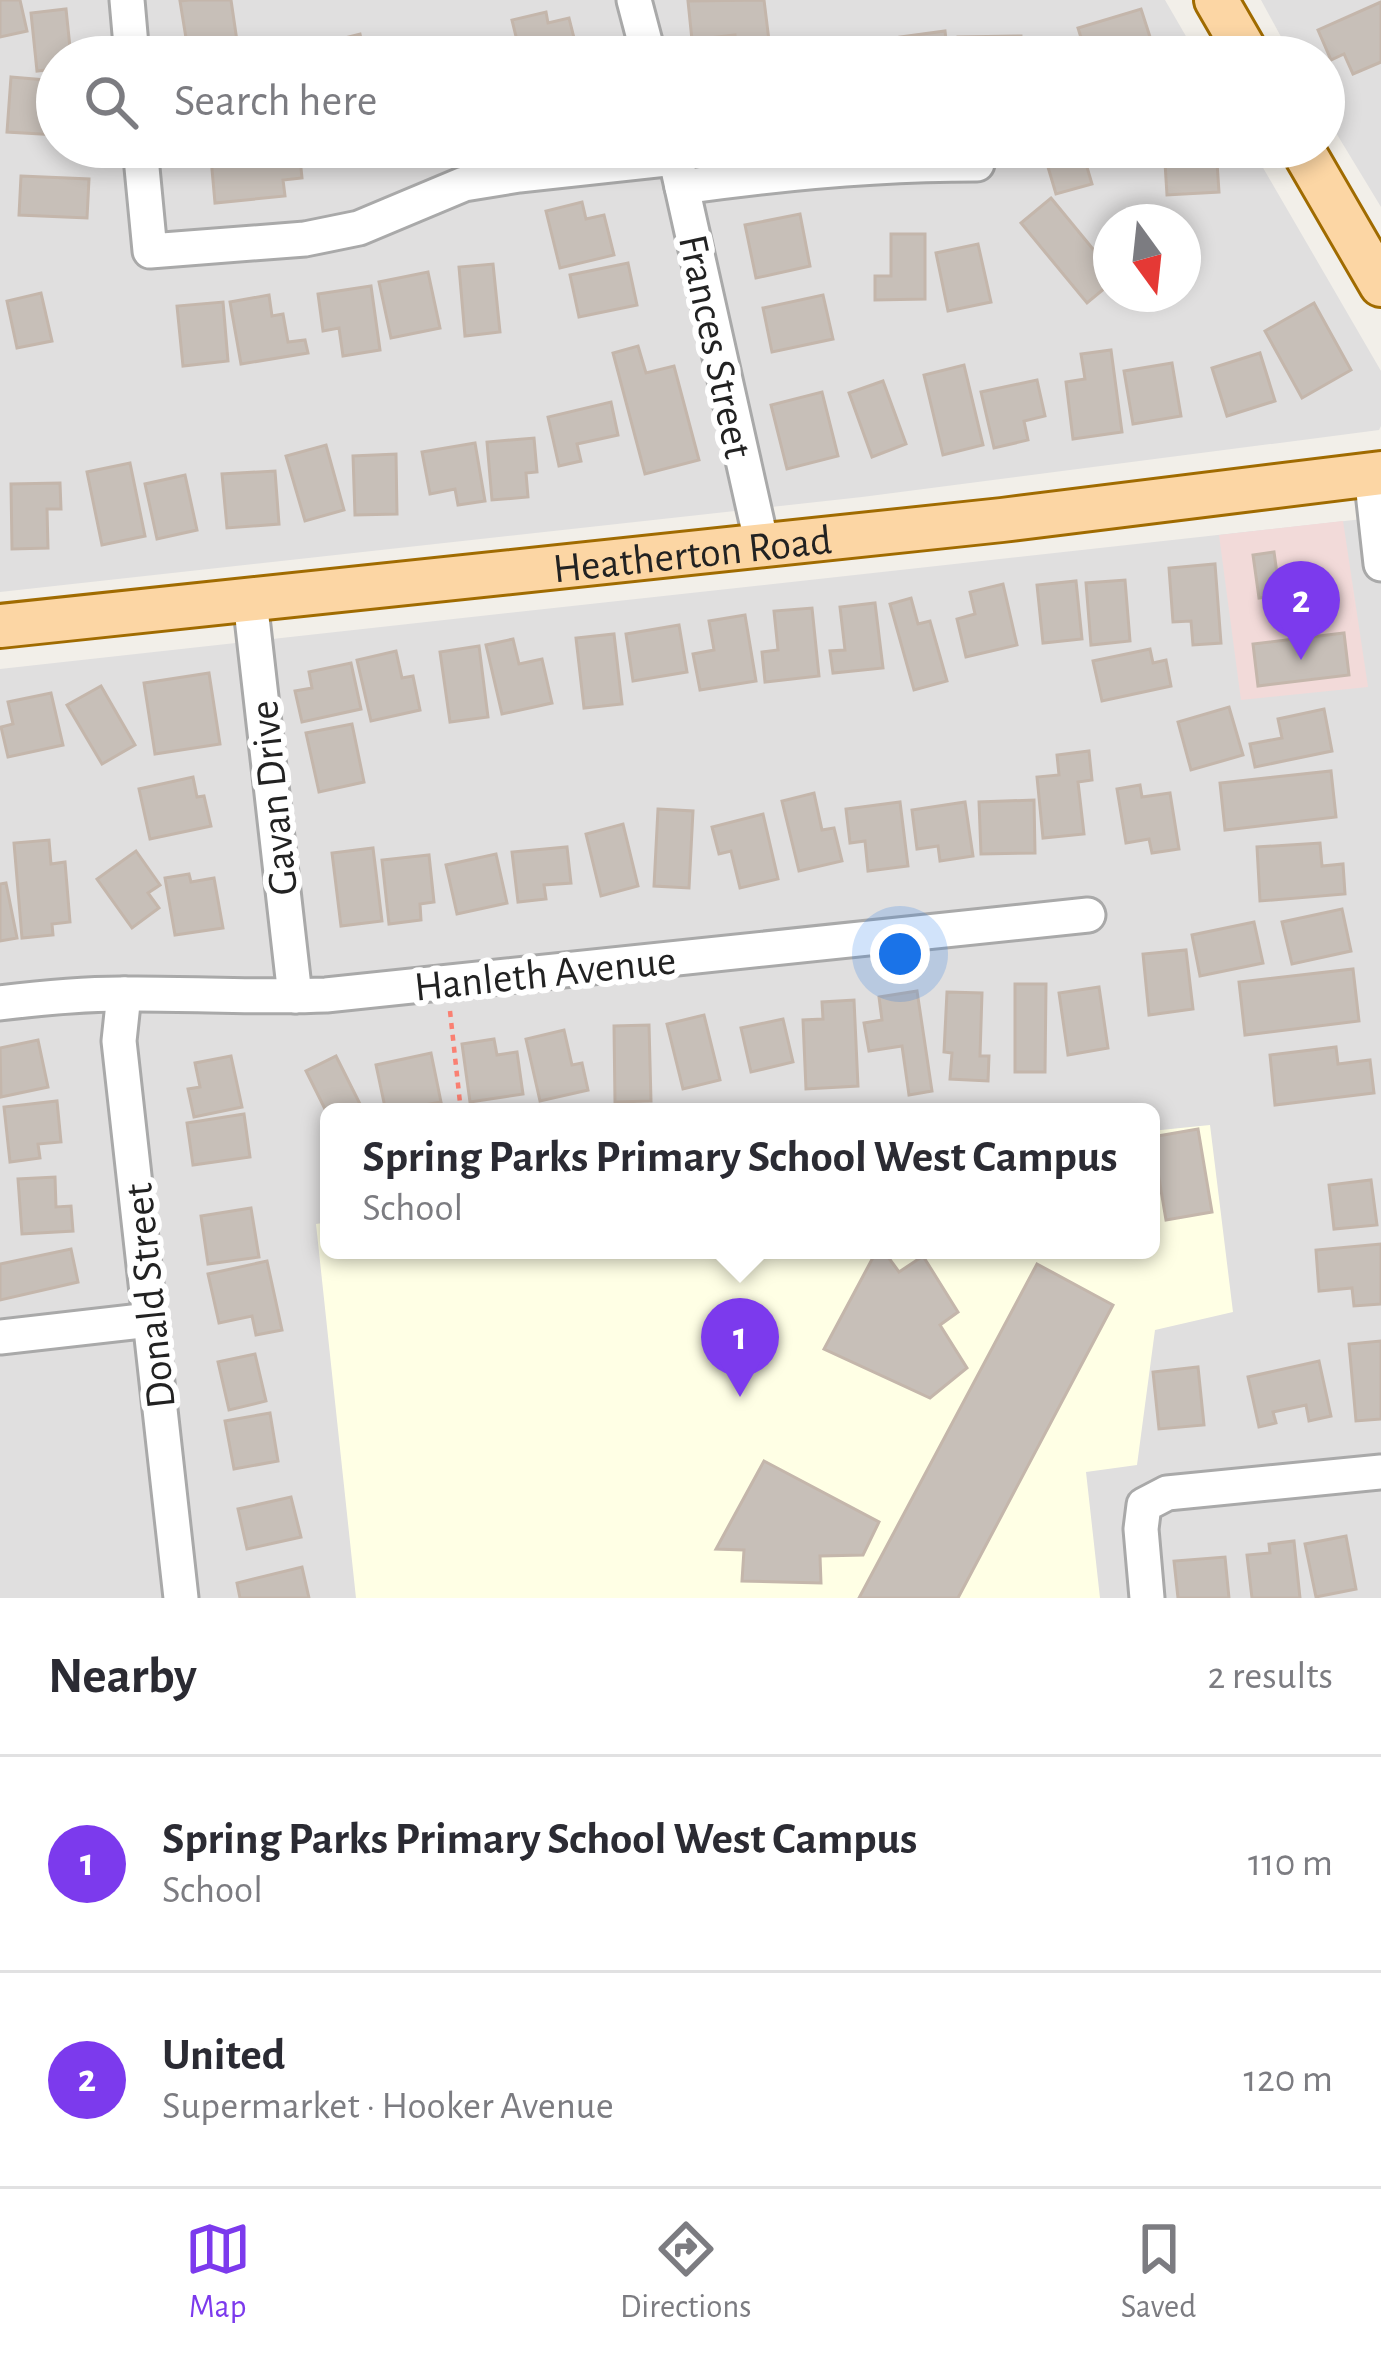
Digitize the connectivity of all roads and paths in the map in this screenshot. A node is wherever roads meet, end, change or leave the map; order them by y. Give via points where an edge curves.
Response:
1 (127, 0) edge
2 (634, 0) edge
3 (1216, 0) edge
4 (130, 36) edge
5 (643, 36) edge
6 (1237, 36) edge
7 (142, 168) edge
8 (620, 168) edge
9 (678, 168) edge
10 (751, 168) edge
11 (846, 168) edge
12 (1313, 168) edge
13 (1381, 285) edge
14 (1376, 474) edge
15 (762, 545) junction
16 (1381, 564) edge
17 (250, 600) junction
18 (0, 626) edge
19 (1088, 915) dead end
20 (124, 994) junction
21 (295, 996) junction
22 (0, 1003) edge
23 (450, 1011) dead end
24 (459, 1103) edge
25 (150, 1320) junction
26 (0, 1337) edge
27 (1381, 1472) edge
28 (181, 1598) edge
29 (1147, 1598) edge

1 - 4 street
2 - 5 street
3 - 6 main road
7 - 8 street via 150,251 305,239 358,228 464,184
9 - 15 street, Frances Street
10 - 11 street
12 - 13 main road
14 - 15 main road, Heatherton Road
14 - 16 street
15 - 17 main road, Heatherton Road
17 - 18 main road, Heatherton Road
17 - 21 street, Gavan Drive
19 - 21 street, Hanleth Avenue
20 - 21 street, Hanleth Avenue
20 - 22 street, Hanleth Avenue
20 - 25 street, Donald Street via 119,1041
23 - 24 path
25 - 26 street
25 - 28 street, Donald Street
27 - 29 street via 1167,1493 1144,1505

